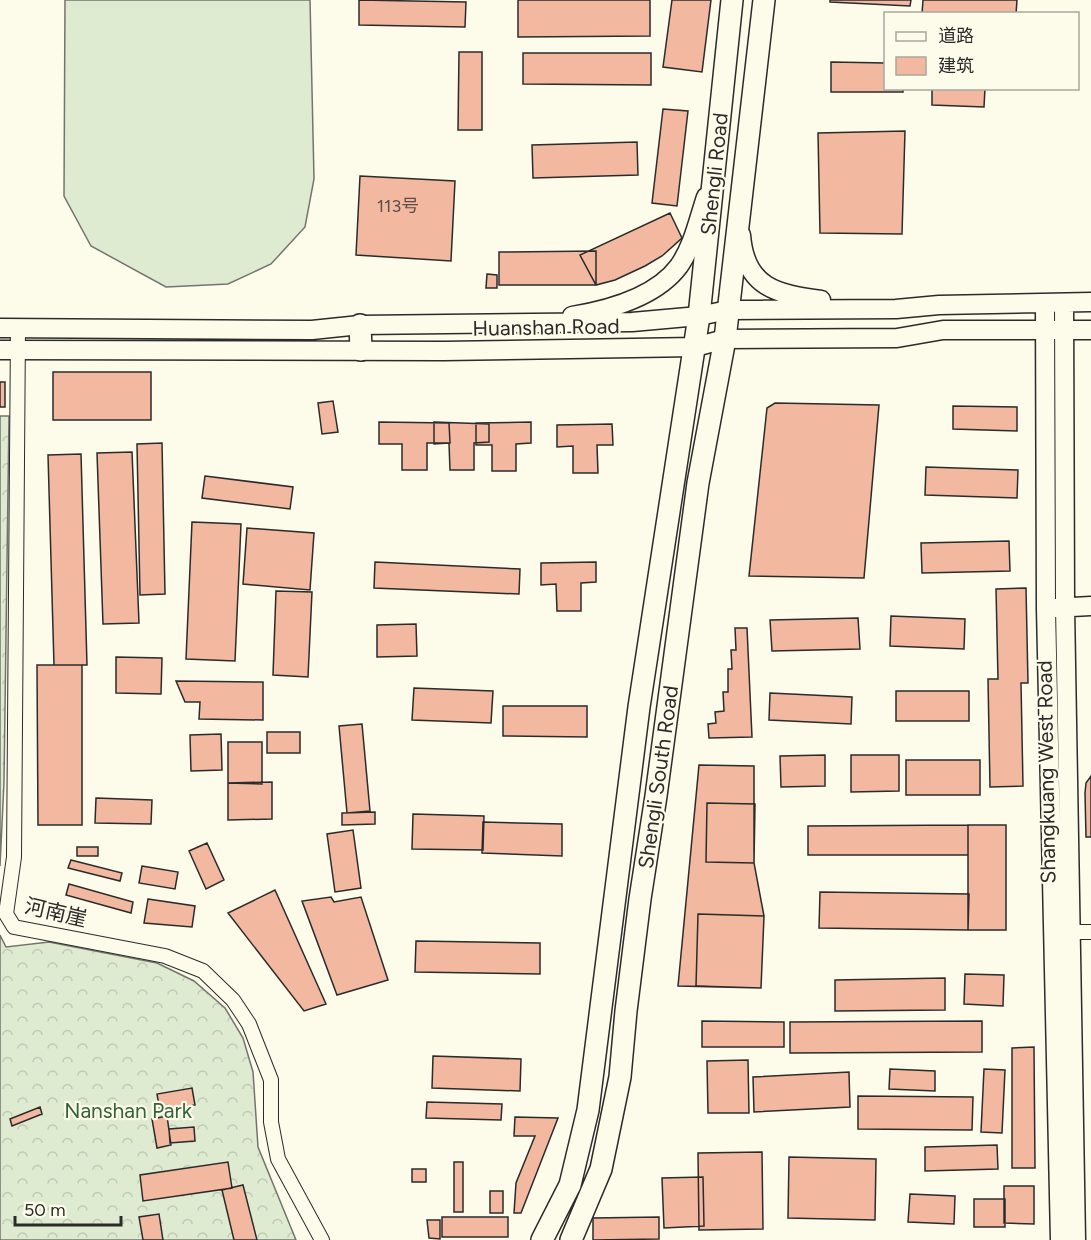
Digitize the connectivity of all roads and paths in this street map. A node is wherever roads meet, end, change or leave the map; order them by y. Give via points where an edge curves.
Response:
1 (732, 0) edge
2 (764, 0) edge
3 (715, 167) junction
4 (739, 219) junction
5 (1091, 302) edge
6 (1045, 303) junction
7 (1064, 303) junction
8 (879, 309) junction
9 (728, 310) junction
10 (699, 316) junction
11 (521, 323) junction
12 (360, 325) junction
13 (9, 328) edge
14 (1091, 330) edge
15 (1044, 331) junction
16 (1063, 331) junction
17 (724, 339) junction
18 (695, 347) junction
19 (9, 350) edge
20 (361, 351) junction
21 (1091, 606) edge
22 (1065, 607) junction
23 (1046, 609) junction
24 (1072, 932) junction
25 (1091, 932) edge
26 (322, 1240) edge
27 (542, 1240) edge
28 (571, 1240) edge
29 (1060, 1240) edge
30 (1076, 1240) edge

1 - 3 main road, Shengli Road
2 - 4 main road, Shengli Road
3 - 10 main road, Shengli Road
3 - 11 main road via 692,242 678,267 658,286 622,303
4 - 8 main road via 745,262 766,286 786,295
4 - 9 main road, Shengli Road
5 - 7 main road, Huanshan Road
6 - 7 main road, Huanshan Road
6 - 8 main road, Huanshan Road
6 - 15 main road, Shangkuang West Road
7 - 16 main road, Shangkuang West Road
8 - 9 main road, Huanshan Road
9 - 10 main road, Huanshan Road
9 - 17 main road, Shengli South Road
10 - 11 main road, Huanshan Road via 632,322
10 - 18 main road, Shengli Road
11 - 12 main road, Huanshan Road
12 - 13 main road, Huanshan Road via 312,330
12 - 20 main road
13 - 19 street, 河南崖
14 - 16 main road, Huanshan Road
15 - 16 main road, Huanshan Road
15 - 17 main road, Huanshan Road via 943,330 897,338
15 - 23 main road, Shangkuang West Road
16 - 22 main road, Shangkuang West Road
17 - 18 main road, Huanshan Road
17 - 28 main road, Shengli South Road via 698,483 620,1077 601,1169
18 - 20 main road, Huanshan Road
18 - 27 main road, Shengli South Road via 639,707 588,1110 570,1185
19 - 20 main road, Huanshan Road
19 - 26 street, 河南崖 via 14,857 6,914 14,927 165,956 203,971 233,1000 249,1024 272,1080 271,1122 278,1159
21 - 22 main road
22 - 23 main road
22 - 24 main road, Shangkuang West Road
23 - 29 main road, Shangkuang West Road
24 - 25 street
24 - 30 main road, Shangkuang West Road

